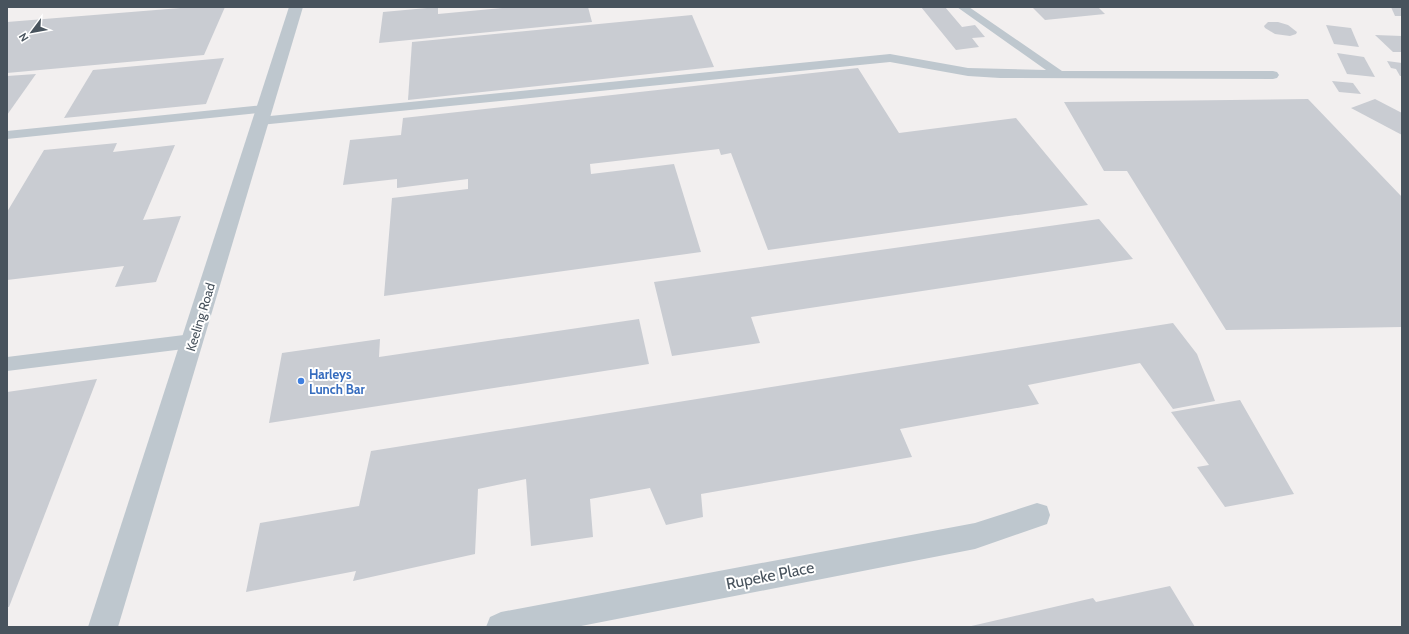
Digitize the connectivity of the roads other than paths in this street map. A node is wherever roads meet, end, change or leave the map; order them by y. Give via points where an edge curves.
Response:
1 (296, 7) edge
2 (962, 7) edge
3 (1059, 74) junction
4 (1273, 75) dead end
5 (262, 115) junction
6 (7, 135) edge
7 (192, 341) junction
8 (7, 364) edge
9 (1037, 515) dead end
10 (103, 627) edge
11 (501, 627) edge

1 - 5 street, Keeling Road
2 - 3 lane
3 - 4 lane
3 - 5 lane via 968,72 890,58
5 - 6 lane
5 - 7 street, Keeling Road
7 - 8 lane
7 - 10 street, Keeling Road
9 - 11 street, Rupeke Place via 975,536

